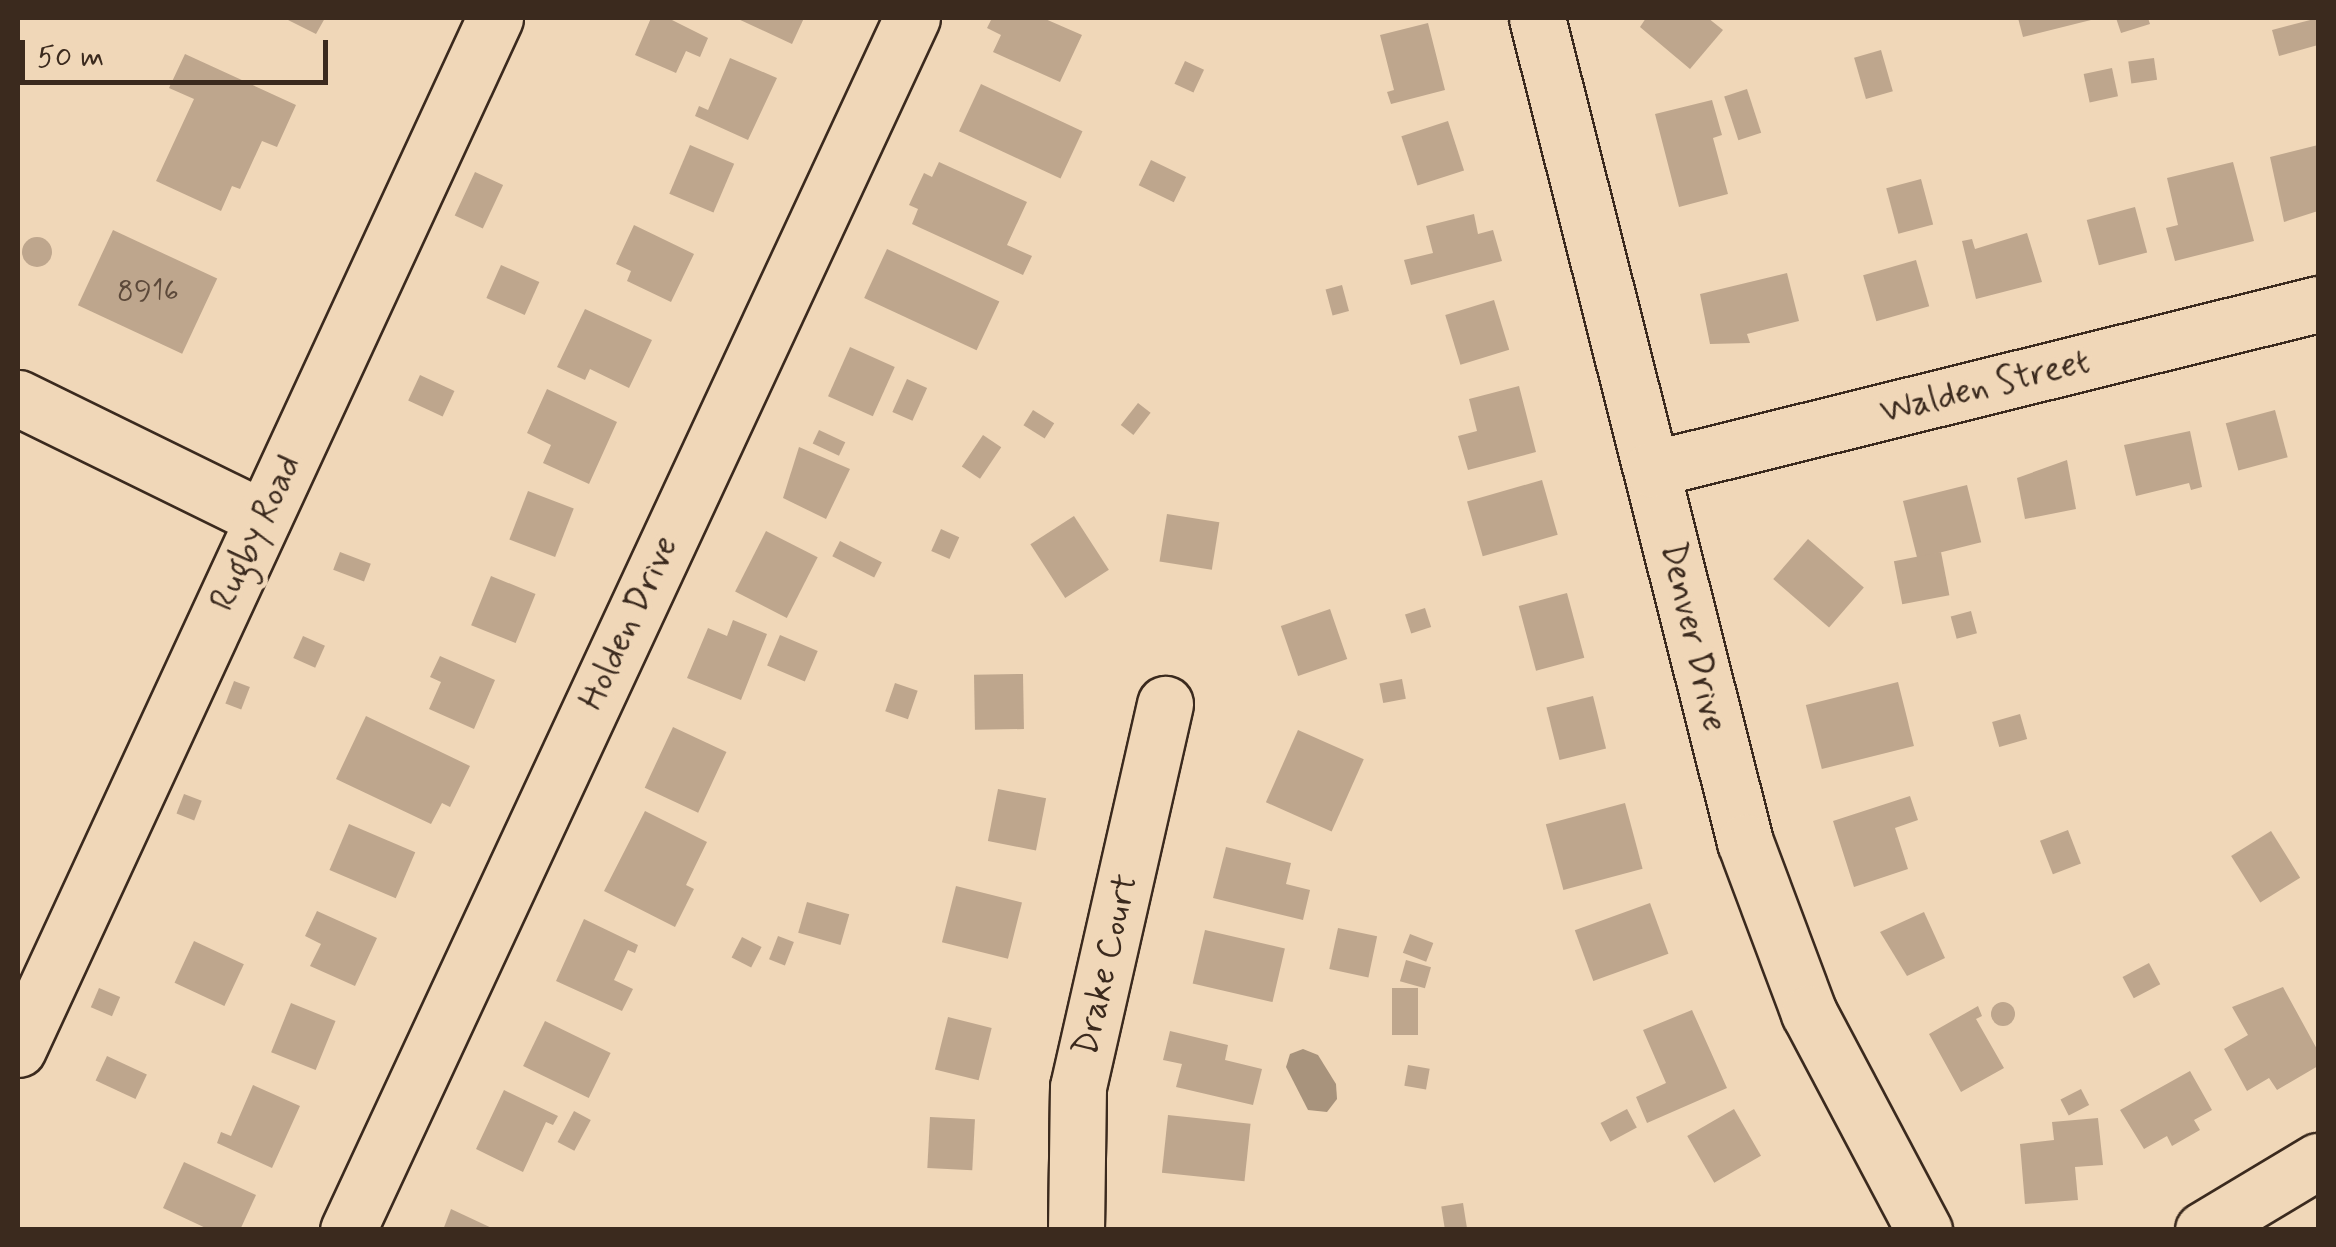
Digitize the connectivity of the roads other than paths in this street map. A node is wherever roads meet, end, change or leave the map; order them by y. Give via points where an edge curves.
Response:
1 (495, 18) edge
2 (912, 18) edge
3 (1536, 18) edge
4 (2318, 304) edge
5 (18, 398) edge
6 (1652, 469) junction
7 (264, 518) junction
8 (1165, 704) dead end
9 (18, 1049) edge
10 (2318, 1161) edge
11 (348, 1230) edge
12 (1076, 1230) edge
13 (1924, 1230) edge
14 (2203, 1230) edge

1 - 7 street, Rugby Road
2 - 11 street, Holden Drive
3 - 6 street, Denver Drive
4 - 6 street, Walden Street
5 - 7 street
6 - 13 street, Denver Drive via 1696,663 1768,914 1809,1013
7 - 9 street, Rugby Road
8 - 12 street, Drake Court via 1078,1087
10 - 14 street

